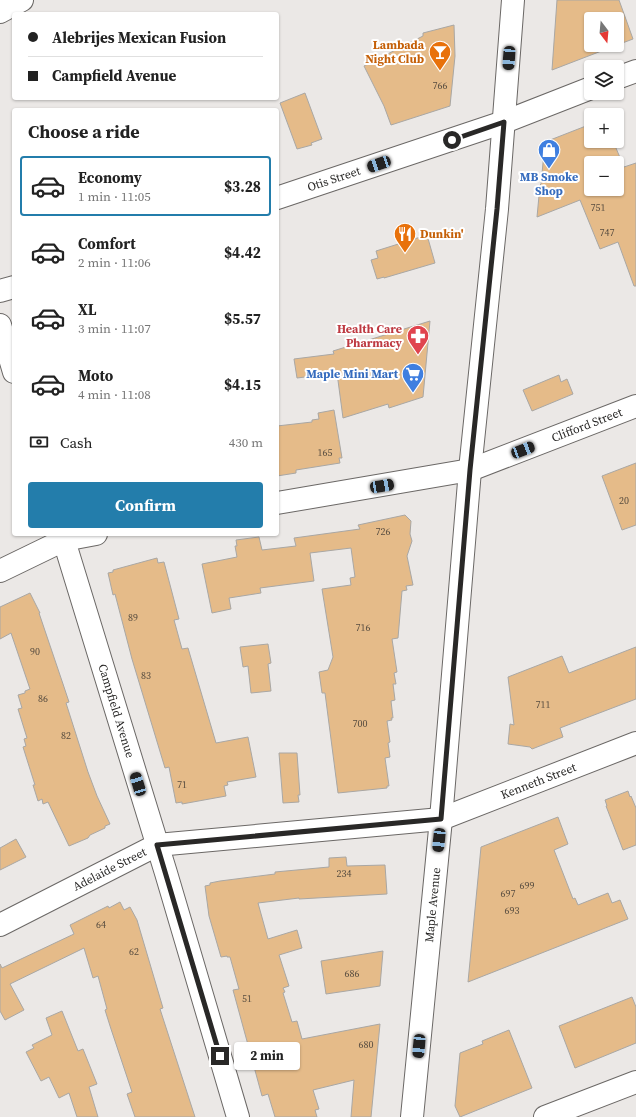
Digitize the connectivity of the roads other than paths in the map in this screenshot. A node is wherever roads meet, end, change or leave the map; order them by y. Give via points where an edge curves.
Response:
1 (22, 0) edge
2 (513, 0) edge
3 (0, 12) edge
4 (636, 71) edge
5 (624, 75) edge
6 (584, 91) edge
7 (504, 122) junction
8 (279, 197) edge
9 (12, 288) edge
10 (0, 291) edge
11 (0, 324) edge
12 (12, 365) edge
13 (636, 406) edge
14 (470, 470) junction
15 (279, 503) edge
16 (74, 536) edge
17 (63, 537) edge
18 (0, 571) edge
19 (636, 743) edge
20 (441, 819) junction
21 (157, 845) junction
22 (0, 925) edge
23 (636, 1082) edge
24 (238, 1117) edge
25 (412, 1117) edge
26 (545, 1117) edge

1 - 3 street
2 - 7 street, Maple Avenue
4 - 5 street
6 - 7 street, Otis Street
7 - 8 street, Otis Street
7 - 14 street, Maple Avenue
9 - 10 street
11 - 12 street
13 - 14 street, Clifford Street
14 - 15 street, Clifford Street
14 - 20 street, Maple Avenue
16 - 17 street
17 - 18 street
17 - 21 street, Campfield Avenue
19 - 20 street, Kenneth Street
20 - 21 street, Adelaide Street
20 - 25 street, Maple Avenue
21 - 22 street, Adelaide Street
21 - 24 street, Campfield Avenue
23 - 26 street

